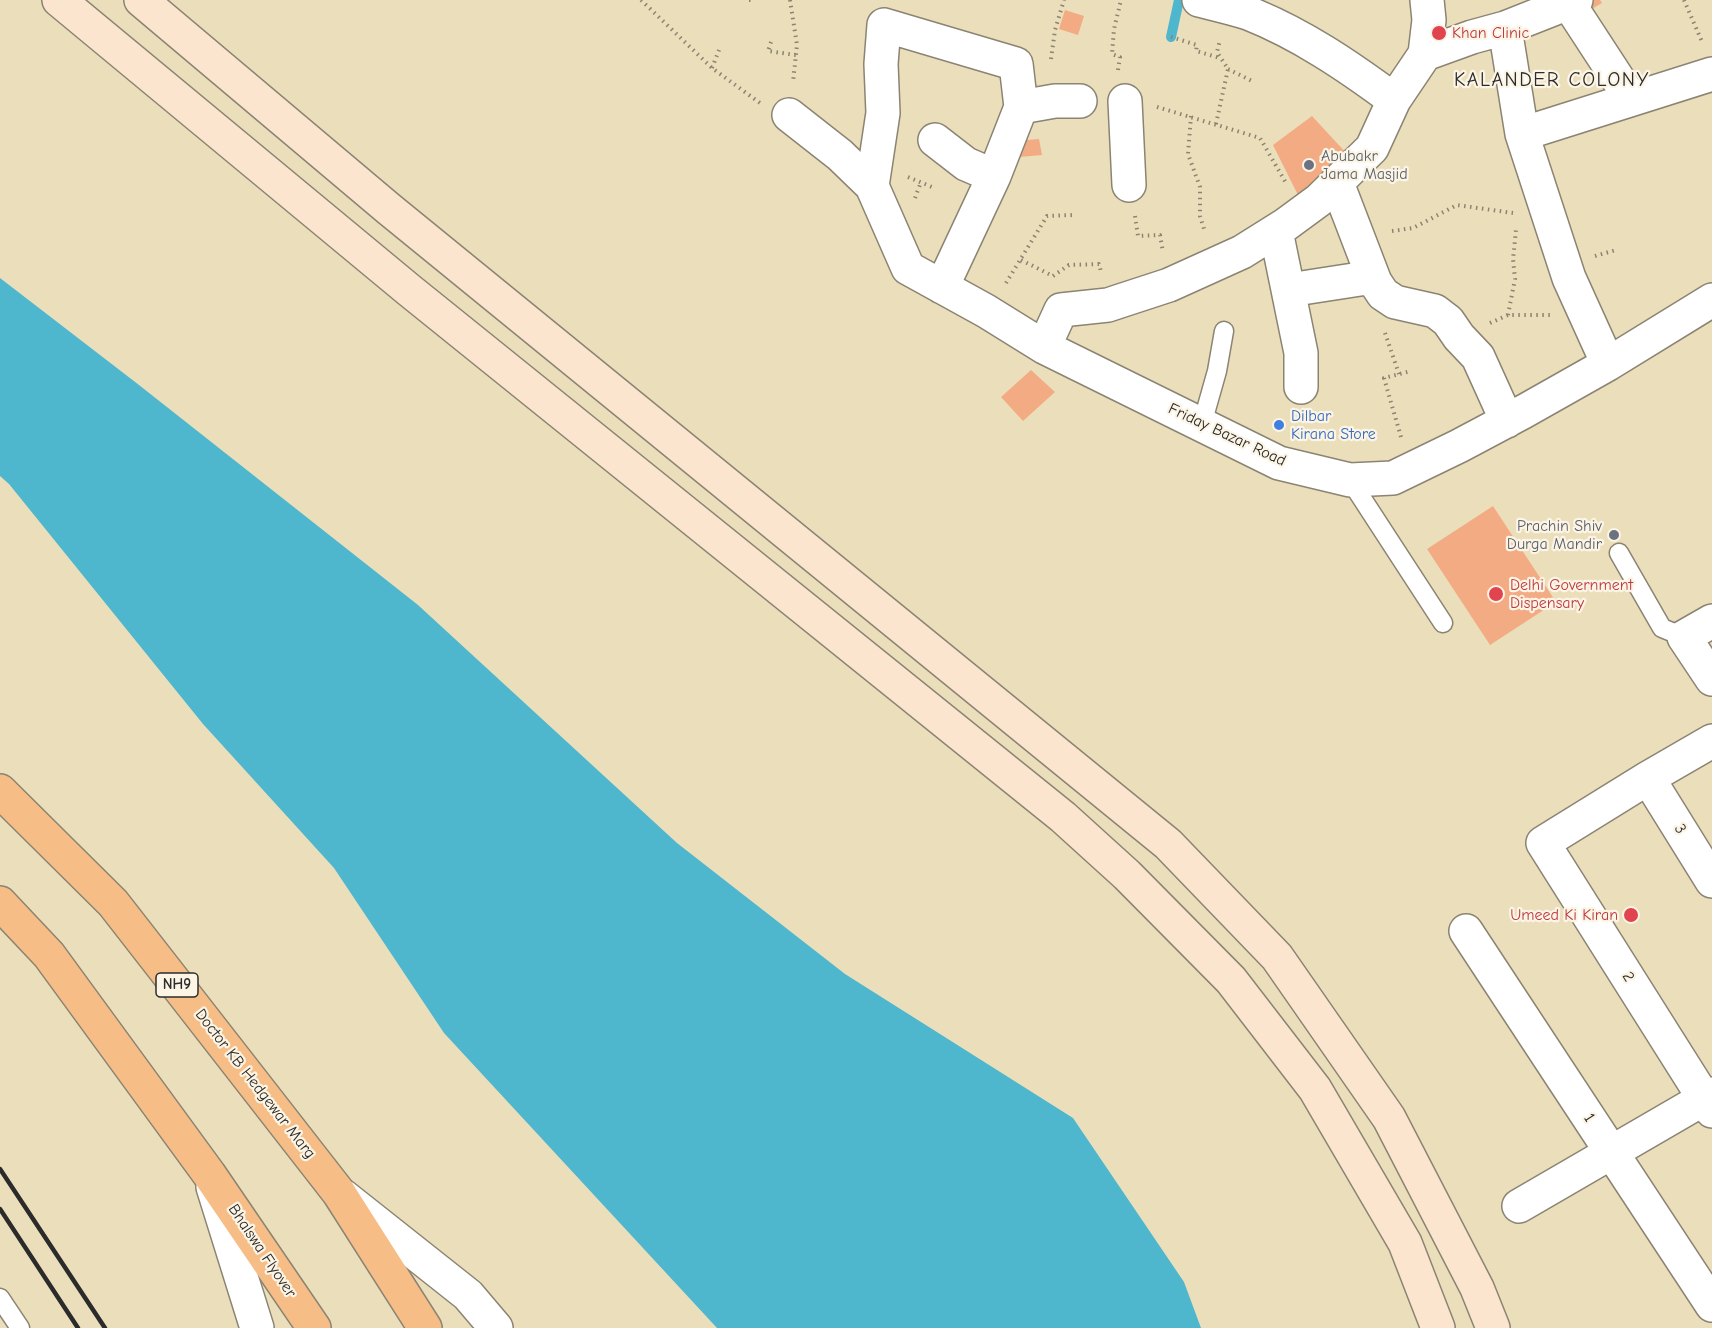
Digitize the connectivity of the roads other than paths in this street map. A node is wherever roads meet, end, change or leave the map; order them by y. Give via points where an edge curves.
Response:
1 (59, 0) edge
2 (141, 0) edge
3 (1427, 0) edge
4 (1571, 1) edge
5 (1214, 4) edge
6 (1505, 28) junction
7 (1425, 54) junction
8 (1708, 60) edge
9 (1121, 90) road end
10 (1631, 99) junction
11 (1394, 100) junction
12 (1067, 101) road end
13 (1020, 107) junction
14 (789, 115) road end
15 (1522, 134) junction
16 (936, 140) dead end
17 (993, 176) junction
18 (1337, 183) junction
19 (1129, 185) road end
20 (872, 186) junction
21 (1287, 223) junction
22 (1373, 277) junction
23 (942, 287) junction
24 (1289, 291) junction
25 (1712, 300) edge
26 (1224, 331) dead end
27 (1044, 347) junction
28 (1608, 364) junction
29 (1301, 387) dead end
30 (1507, 421) junction
31 (1202, 424) junction
32 (1350, 480) junction
33 (1619, 553) dead end
34 (1712, 621) edge
35 (1443, 623) dead end
36 (1684, 637) junction
37 (1712, 678) edge
38 (1712, 741) edge
39 (1648, 778) junction
40 (0, 791) edge
41 (1712, 881) edge
42 (0, 903) edge
43 (1466, 931) dead end
44 (1709, 1101) edge
45 (1612, 1152) junction
46 (209, 1174) junction
47 (339, 1193) junction
48 (1519, 1206) dead end
49 (0, 1298) edge
50 (1712, 1305) edge
51 (20, 1328) edge
52 (257, 1328) edge
53 (314, 1328) edge
54 (425, 1328) edge
55 (496, 1328) edge
56 (1438, 1328) edge
57 (1493, 1328) edge

1 - 56 main road via 418,298 1063,817 1127,875 1231,980 1315,1089 1405,1243
2 - 57 main road via 389,209 1167,844 1277,957 1389,1118 1477,1288
3 - 7 street
4 - 6 street
4 - 10 street
5 - 11 street via 1267,22 1341,61
6 - 7 street
6 - 15 street
7 - 11 street
8 - 10 street
9 - 19 street
10 - 15 street
11 - 18 street via 1372,148
12 - 13 street
13 - 17 street
13 - 20 street via 1016,64 994,68 884,25 883,113
14 - 20 street
15 - 28 street via 1569,279
16 - 17 street via 966,164
17 - 23 street
18 - 21 street
18 - 22 street
20 - 23 street, Friday Bazar Road via 908,268
21 - 24 street
21 - 27 street via 1242,252 1169,285 1108,305 1061,310
22 - 24 street
22 - 30 street via 1383,294 1395,302 1434,311 1448,321 1478,357
23 - 27 street, Friday Bazar Road
24 - 29 street via 1301,353
25 - 28 street, Friday Bazar Road
26 - 31 lane
27 - 31 street, Friday Bazar Road
28 - 30 street, Friday Bazar Road
30 - 32 street, Friday Bazar Road via 1393,478
31 - 32 street, Friday Bazar Road via 1280,463
32 - 35 lane
33 - 36 lane via 1662,628
34 - 36 street
36 - 37 street
38 - 39 street
39 - 41 street, 3
39 - 44 street, 2 via 1543,843
40 - 47 highway, Doctor KB Hedgewar Marg / NH9 via 113,903
42 - 46 highway via 49,955
43 - 45 street, 1
44 - 45 street
45 - 48 street
45 - 50 street, 1
46 - 52 street
46 - 53 highway, Bhalswa Flyover
47 - 54 highway
47 - 55 street via 468,1295
49 - 51 lane

